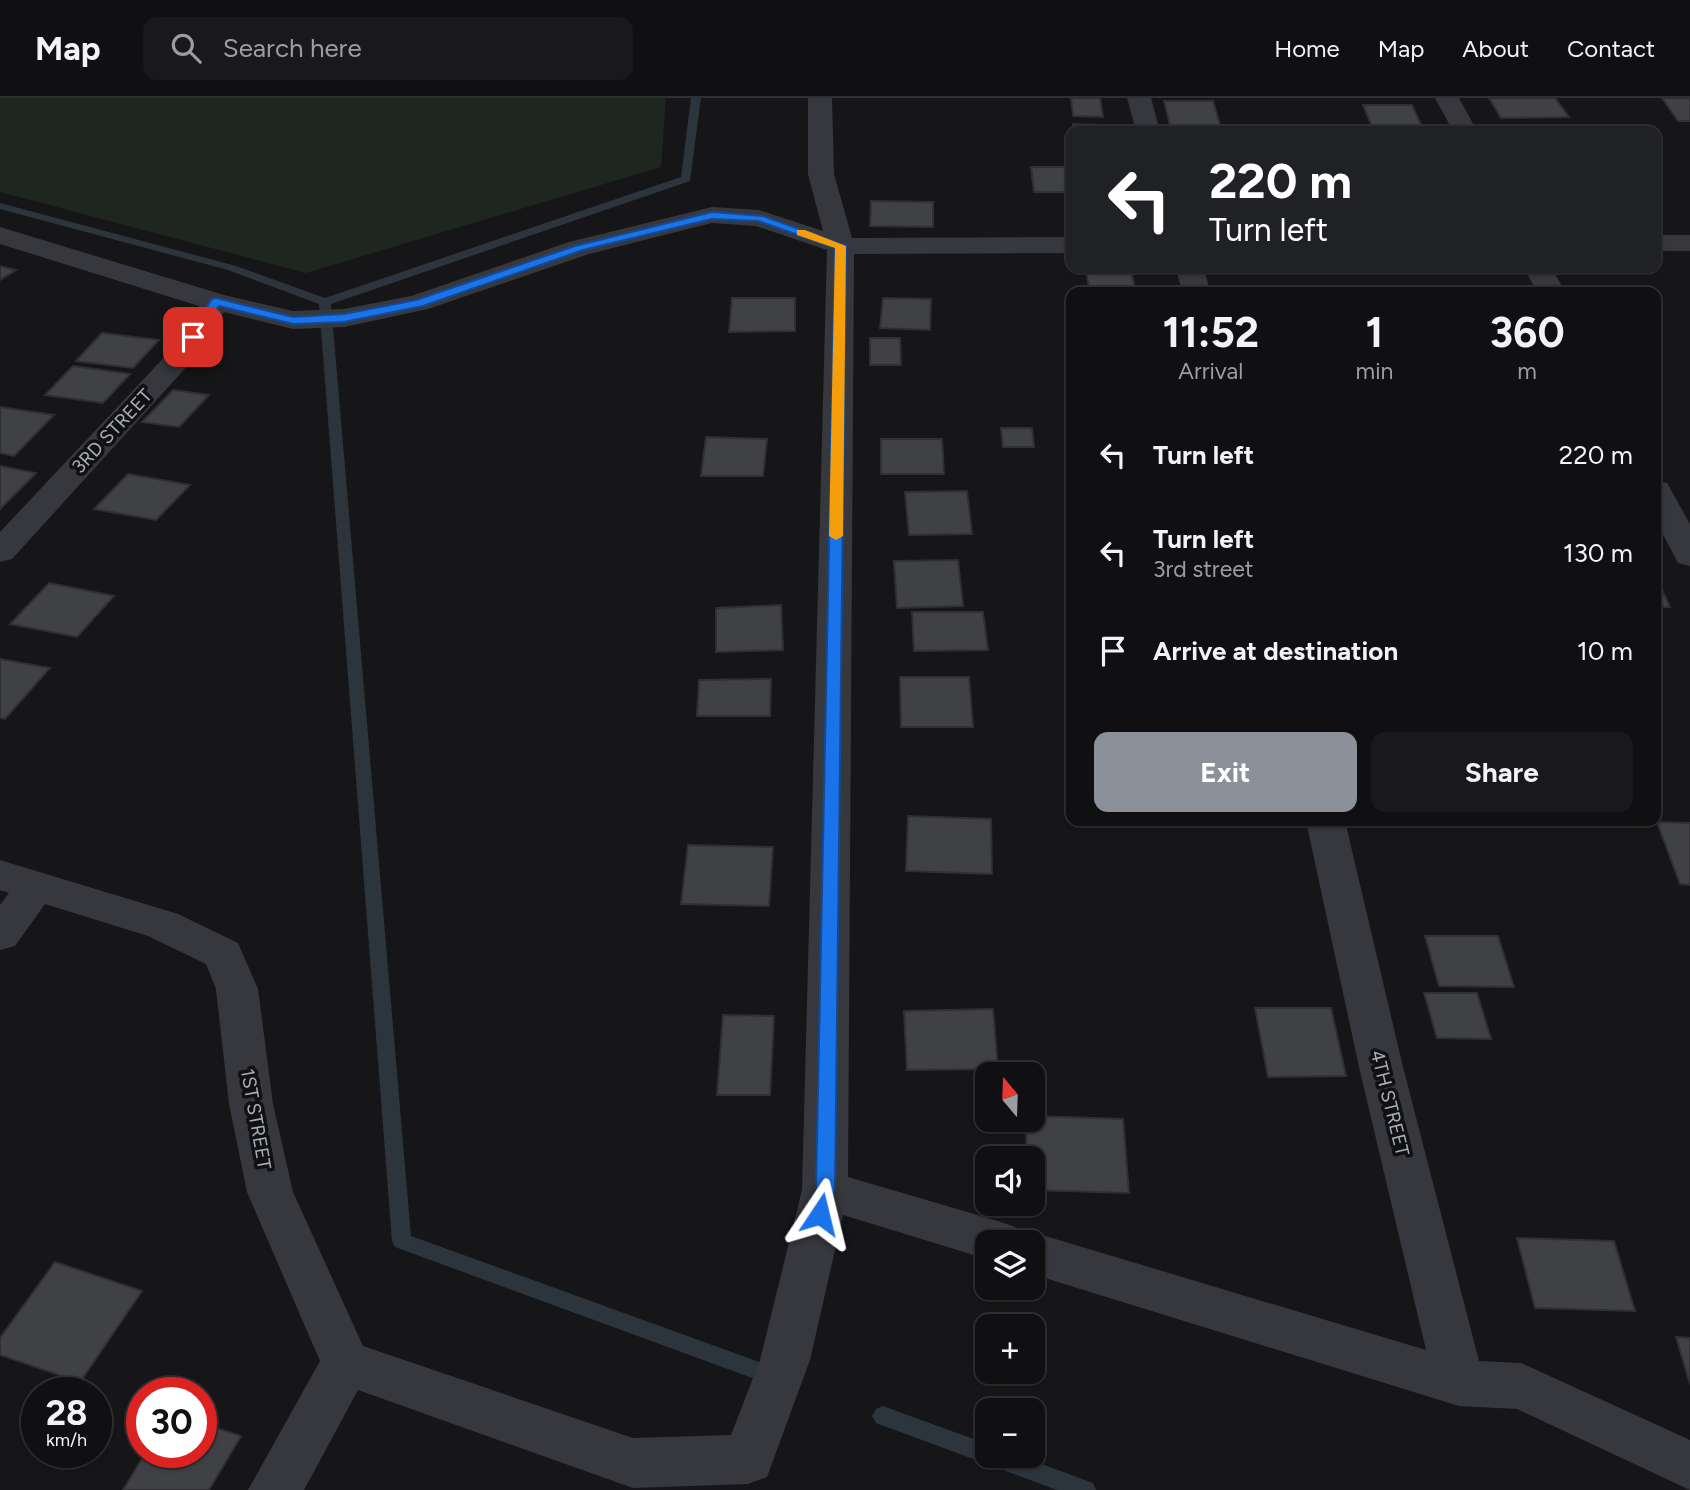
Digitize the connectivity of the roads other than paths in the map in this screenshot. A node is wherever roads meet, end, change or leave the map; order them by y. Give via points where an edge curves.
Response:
1 (820, 98) edge
2 (1139, 98) edge
3 (1447, 98) edge
4 (1147, 126) edge
5 (1462, 126) edge
6 (0, 235) edge
7 (1661, 243) edge
8 (1690, 243) edge
9 (1066, 245) edge
10 (841, 246) junction
11 (216, 302) junction
12 (1661, 500) edge
13 (0, 552) edge
14 (1690, 556) edge
15 (1327, 826) edge
16 (18, 880) edge
17 (0, 935) edge
18 (825, 1189) junction
19 (975, 1235) edge
20 (1045, 1257) edge
21 (346, 1363) junction
22 (1459, 1383) junction
23 (1690, 1466) edge
24 (275, 1490) edge

1 - 10 street via 821,174
2 - 4 street
3 - 5 street
6 - 11 street
7 - 8 street
9 - 10 street
10 - 11 street via 760,218 712,215 579,248 418,303 344,318 293,320
10 - 18 street
11 - 13 street, 3RD STREET via 182,355
12 - 14 street
15 - 22 street, 4TH STREET
16 - 17 street
16 - 21 street, 1ST STREET via 163,925 223,954 237,989 251,1104 270,1192
18 - 19 street
18 - 21 street via 785,1360 748,1459 633,1463
20 - 22 street
21 - 24 street
22 - 23 street via 1521,1386

